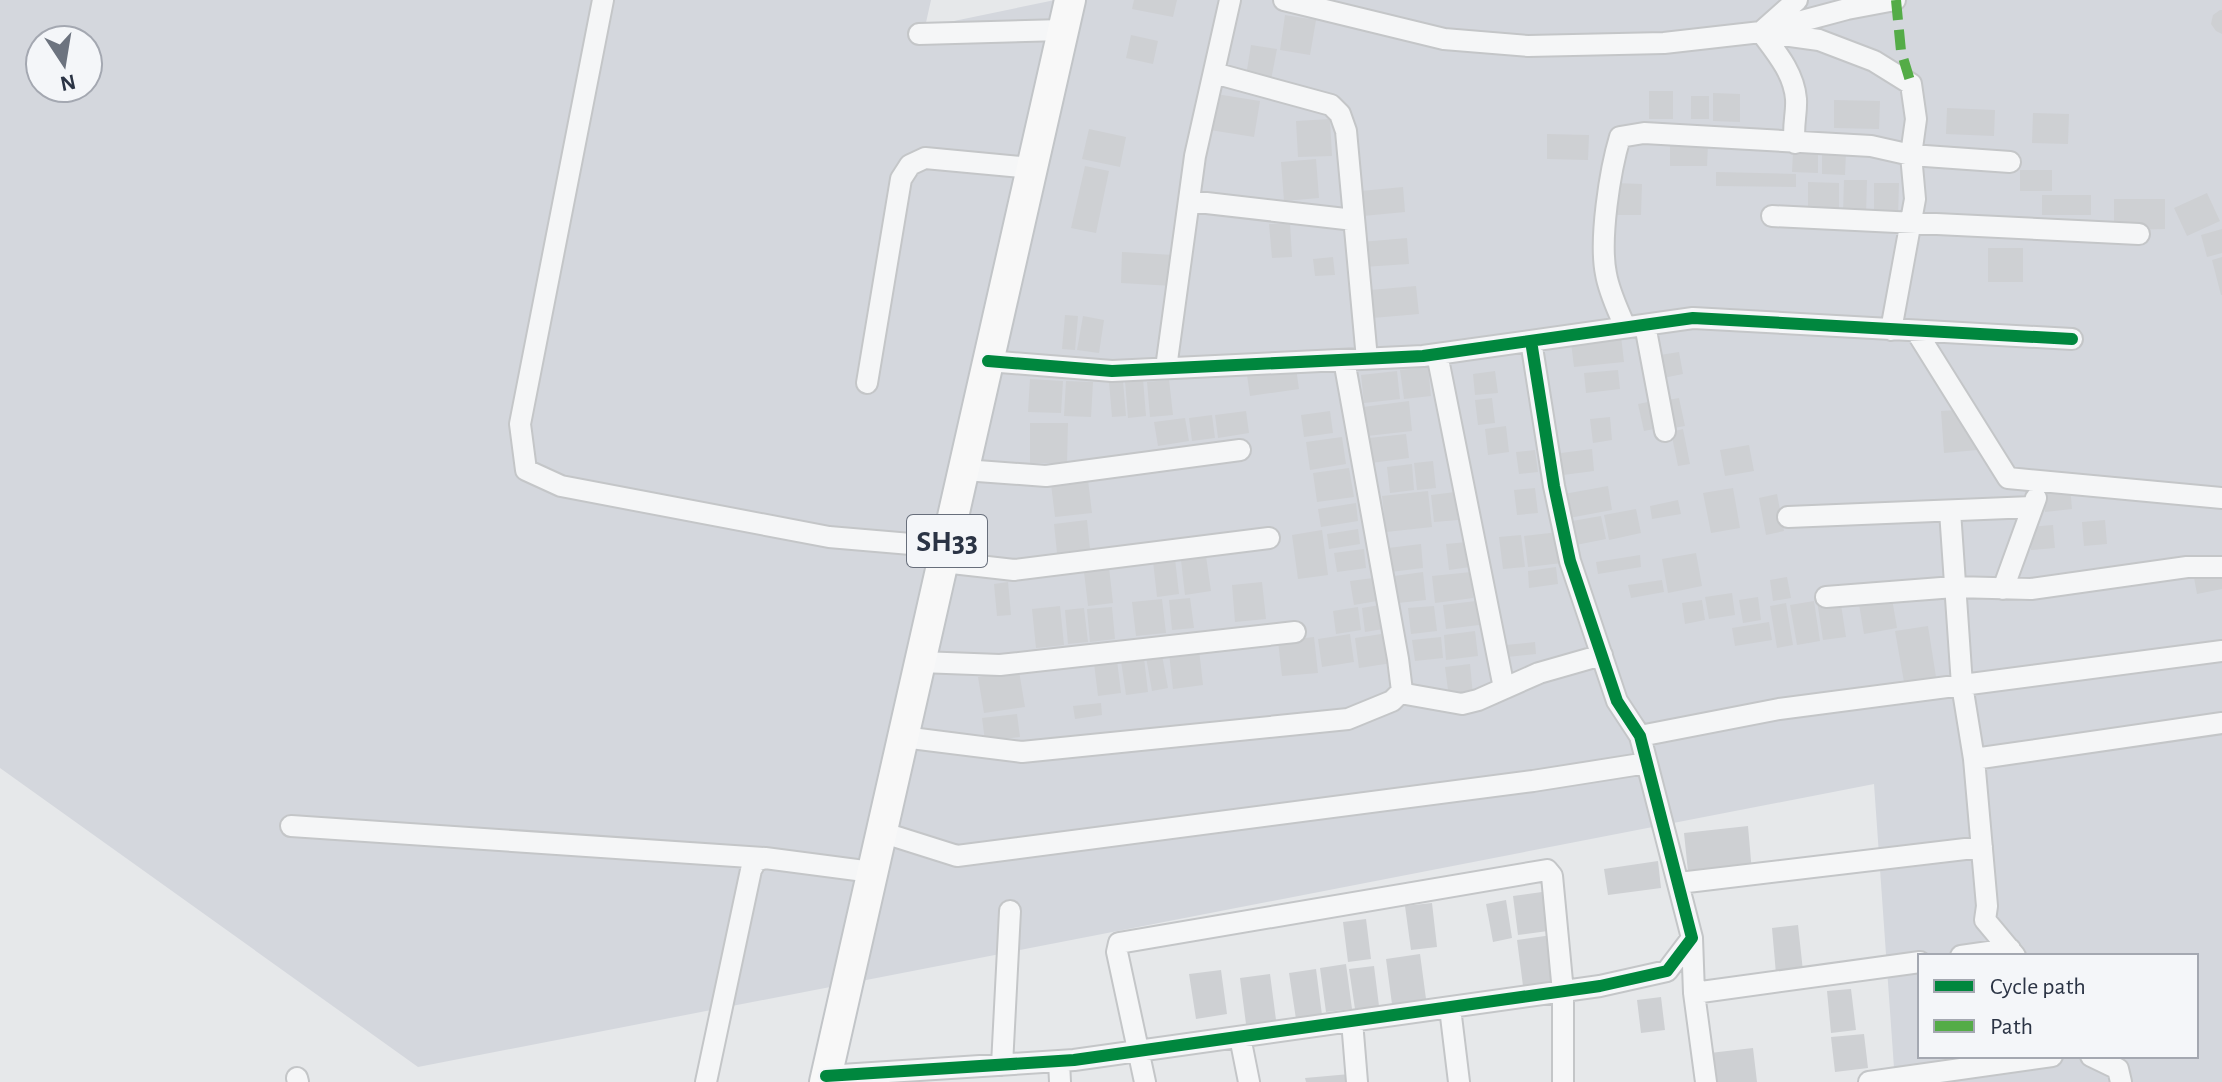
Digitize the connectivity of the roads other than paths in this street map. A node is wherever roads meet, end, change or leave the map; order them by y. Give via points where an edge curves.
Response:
1 (603, 0) edge
2 (1070, 0) edge
3 (1230, 0) edge
4 (1284, 0) edge
5 (1797, 0) edge
6 (1895, 0) edge
7 (1345, 8) edge
8 (1063, 30) junction
9 (1761, 32) junction
10 (919, 34) dead end
11 (1214, 73) junction
12 (1795, 143) junction
13 (1911, 155) junction
14 (2010, 162) dead end
15 (1032, 168) junction
16 (1189, 201) junction
17 (1772, 216) dead end
18 (1354, 220) junction
19 (1910, 221) junction
20 (2139, 234) dead end
21 (1635, 326) junction
22 (1891, 330) junction
23 (1916, 331) junction
24 (2072, 339) dead end
25 (1531, 341) junction
26 (1437, 354) junction
27 (1367, 359) junction
28 (1344, 360) junction
29 (988, 361) junction
30 (1166, 368) junction
31 (867, 383) dead end
32 (1665, 431) dead end
33 (1240, 450) dead end
34 (964, 470) junction
35 (2042, 481) junction
36 (2222, 498) edge
37 (2032, 507) junction
38 (1950, 511) junction
39 (1788, 517) dead end
40 (1269, 538) dead end
41 (944, 554) junction
42 (2222, 567) edge
43 (1954, 587) junction
44 (2003, 589) junction
45 (1826, 597) dead end
46 (1295, 632) dead end
47 (2222, 651) edge
48 (1602, 655) junction
49 (920, 662) junction
50 (1962, 685) junction
51 (1504, 688) junction
52 (1400, 693) junction
53 (2222, 723) edge
54 (1640, 736) junction
55 (903, 737) junction
56 (1974, 759) junction
57 (1647, 763) junction
58 (291, 826) dead end
59 (881, 832) junction
60 (1982, 847) junction
61 (765, 858) junction
62 (872, 872) junction
63 (1679, 883) junction
64 (1010, 911) dead end
65 (1692, 938) junction
66 (2012, 953) edge
67 (1918, 962) edge
68 (1563, 992) junction
69 (1694, 993) junction
70 (1450, 1008) junction
71 (1352, 1021) junction
72 (1240, 1037) junction
73 (1140, 1051) junction
74 (2038, 1058) edge
75 (2095, 1058) edge
76 (1002, 1065) junction
77 (1060, 1072) edge
78 (972, 1075) edge
79 (826, 1079) edge
80 (706, 1082) edge
81 (1145, 1082) edge
82 (1249, 1082) edge
83 (1357, 1082) edge
84 (1459, 1082) edge
85 (1563, 1082) edge
86 (1706, 1082) edge
87 (1869, 1082) edge
88 (2121, 1082) edge

1 - 41 street via 520,424 526,470 561,486
2 - 8 main road, SH33
3 - 11 street
4 - 7 street
5 - 9 street
6 - 9 street
7 - 9 street via 1444,39 1528,46 1664,43
8 - 10 street
8 - 15 main road, SH33
9 - 12 street via 1787,67 1796,99
9 - 13 street via 1819,40 1874,61 1911,84 1916,119
11 - 16 street
11 - 18 street via 1331,105 1340,114
12 - 13 street via 1871,146
12 - 21 street via 1644,133 1620,137 1603,248 1610,289
13 - 14 street
13 - 19 street via 1915,199
15 - 29 main road, SH33
15 - 31 street via 925,158 910,165 901,179
16 - 18 street
16 - 30 street
17 - 19 street
18 - 27 street
19 - 20 street
19 - 22 street
21 - 22 street via 1693,318
21 - 25 street
21 - 32 street
22 - 23 street
23 - 24 street
23 - 35 street via 2008,478
25 - 26 street
25 - 48 street via 1570,561
26 - 27 street
26 - 51 street
27 - 28 street
28 - 30 street
28 - 52 street
29 - 30 street via 1112,371
29 - 34 main road, SH33
33 - 34 street via 1046,476
34 - 41 main road, SH33
35 - 36 street
35 - 37 street
37 - 38 street
37 - 44 street
38 - 39 street
38 - 43 street
40 - 41 street via 1014,570
41 - 49 main road, SH33
42 - 44 street
43 - 44 street
43 - 45 street
43 - 50 street
46 - 49 street via 1000,665
47 - 50 street
48 - 51 street
48 - 54 street via 1617,701
49 - 55 main road, SH33
50 - 54 street via 1779,709
50 - 56 street
51 - 52 street via 1462,704
52 - 55 street via 1348,719 1022,752
53 - 56 street
54 - 57 street
55 - 59 main road, SH33
56 - 60 street
57 - 59 street via 957,856
57 - 63 street
58 - 61 street
59 - 62 main road, SH33
60 - 63 street
60 - 66 street via 1985,920
61 - 62 street
61 - 80 street via 751,870
62 - 79 main road, SH33
63 - 65 street
64 - 76 street
65 - 68 street via 1667,971
65 - 69 street
67 - 69 street
68 - 70 street
68 - 73 street via 1552,876 1536,870 1119,943
68 - 85 street
69 - 86 street
70 - 71 street
70 - 84 street
71 - 72 street
71 - 83 street
72 - 73 street
72 - 82 street
73 - 77 street
73 - 81 street
74 - 87 street
75 - 88 street via 2118,1069
76 - 77 street
76 - 78 street
78 - 79 street

